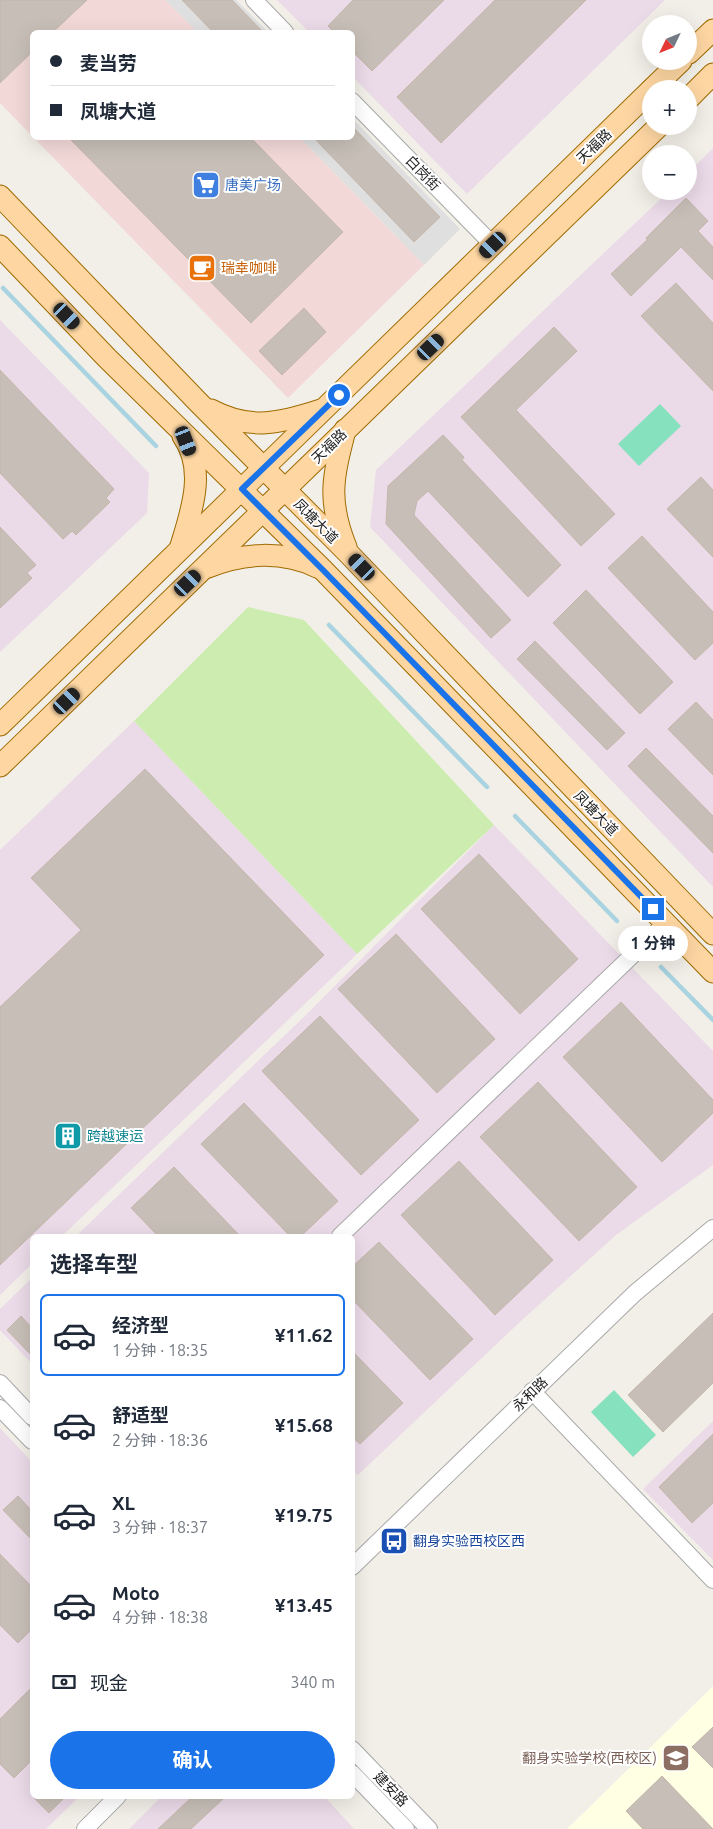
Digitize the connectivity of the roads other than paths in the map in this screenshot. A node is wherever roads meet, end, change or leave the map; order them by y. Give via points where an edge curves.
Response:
1 (254, 0) edge
2 (284, 30) edge
3 (713, 30) edge
4 (698, 44) edge
5 (672, 70) edge
6 (713, 74) edge
7 (661, 80) edge
8 (697, 90) edge
9 (642, 99) edge
10 (355, 104) edge
11 (650, 135) edge
12 (0, 196) edge
13 (493, 245) junction
14 (0, 246) edge
15 (198, 402) junction
16 (326, 408) junction
17 (170, 418) junction
18 (345, 430) junction
19 (264, 468) junction
20 (242, 489) junction
21 (284, 489) junction
22 (262, 510) junction
23 (179, 551) junction
24 (349, 554) junction
25 (201, 570) junction
26 (323, 570) junction
27 (0, 725) edge
28 (0, 766) edge
29 (666, 923) junction
30 (713, 934) edge
31 (713, 972) edge
32 (713, 1228) edge
33 (342, 1234) edge
34 (0, 1383) edge
35 (532, 1391) junction
36 (0, 1408) edge
37 (30, 1415) edge
38 (30, 1439) edge
39 (355, 1564) edge
40 (713, 1580) edge
41 (355, 1752) edge
42 (355, 1776) edge
43 (115, 1799) edge
44 (84, 1829) edge
45 (406, 1829) edge
46 (429, 1829) edge

1 - 2 street
3 - 4 main road
5 - 7 main road, 天福路
6 - 8 main road
9 - 13 main road, 天福路
10 - 13 street, 白岗街
11 - 18 main road, 天福路
12 - 15 main road, 凤塘大道
13 - 16 main road, 天福路
14 - 17 main road, 凤塘大道
15 - 16 main road via 241,422 262,424 282,422
15 - 19 main road, 凤塘大道
16 - 19 main road, 天福路
17 - 20 main road, 凤塘大道
17 - 23 main road via 186,441 196,473 195,493
18 - 21 main road, 天福路
18 - 24 main road via 333,493 334,513
19 - 20 main road, 天福路
19 - 21 main road, 凤塘大道
20 - 22 main road, 凤塘大道
20 - 23 main road, 天福路
21 - 22 main road, 天福路
21 - 24 main road, 凤塘大道
22 - 25 main road, 天福路
22 - 26 main road, 凤塘大道
23 - 27 main road, 天福路
24 - 30 main road, 凤塘大道
25 - 26 main road via 228,559 249,556 291,558
25 - 28 main road, 天福路
26 - 29 main road, 凤塘大道
29 - 31 main road, 凤塘大道
29 - 33 street
32 - 35 street, 永和路 via 635,1293
34 - 37 street
35 - 39 street, 永和路
35 - 40 street
36 - 38 street
41 - 46 street, 建安路
42 - 45 street, 建安路
43 - 44 street

